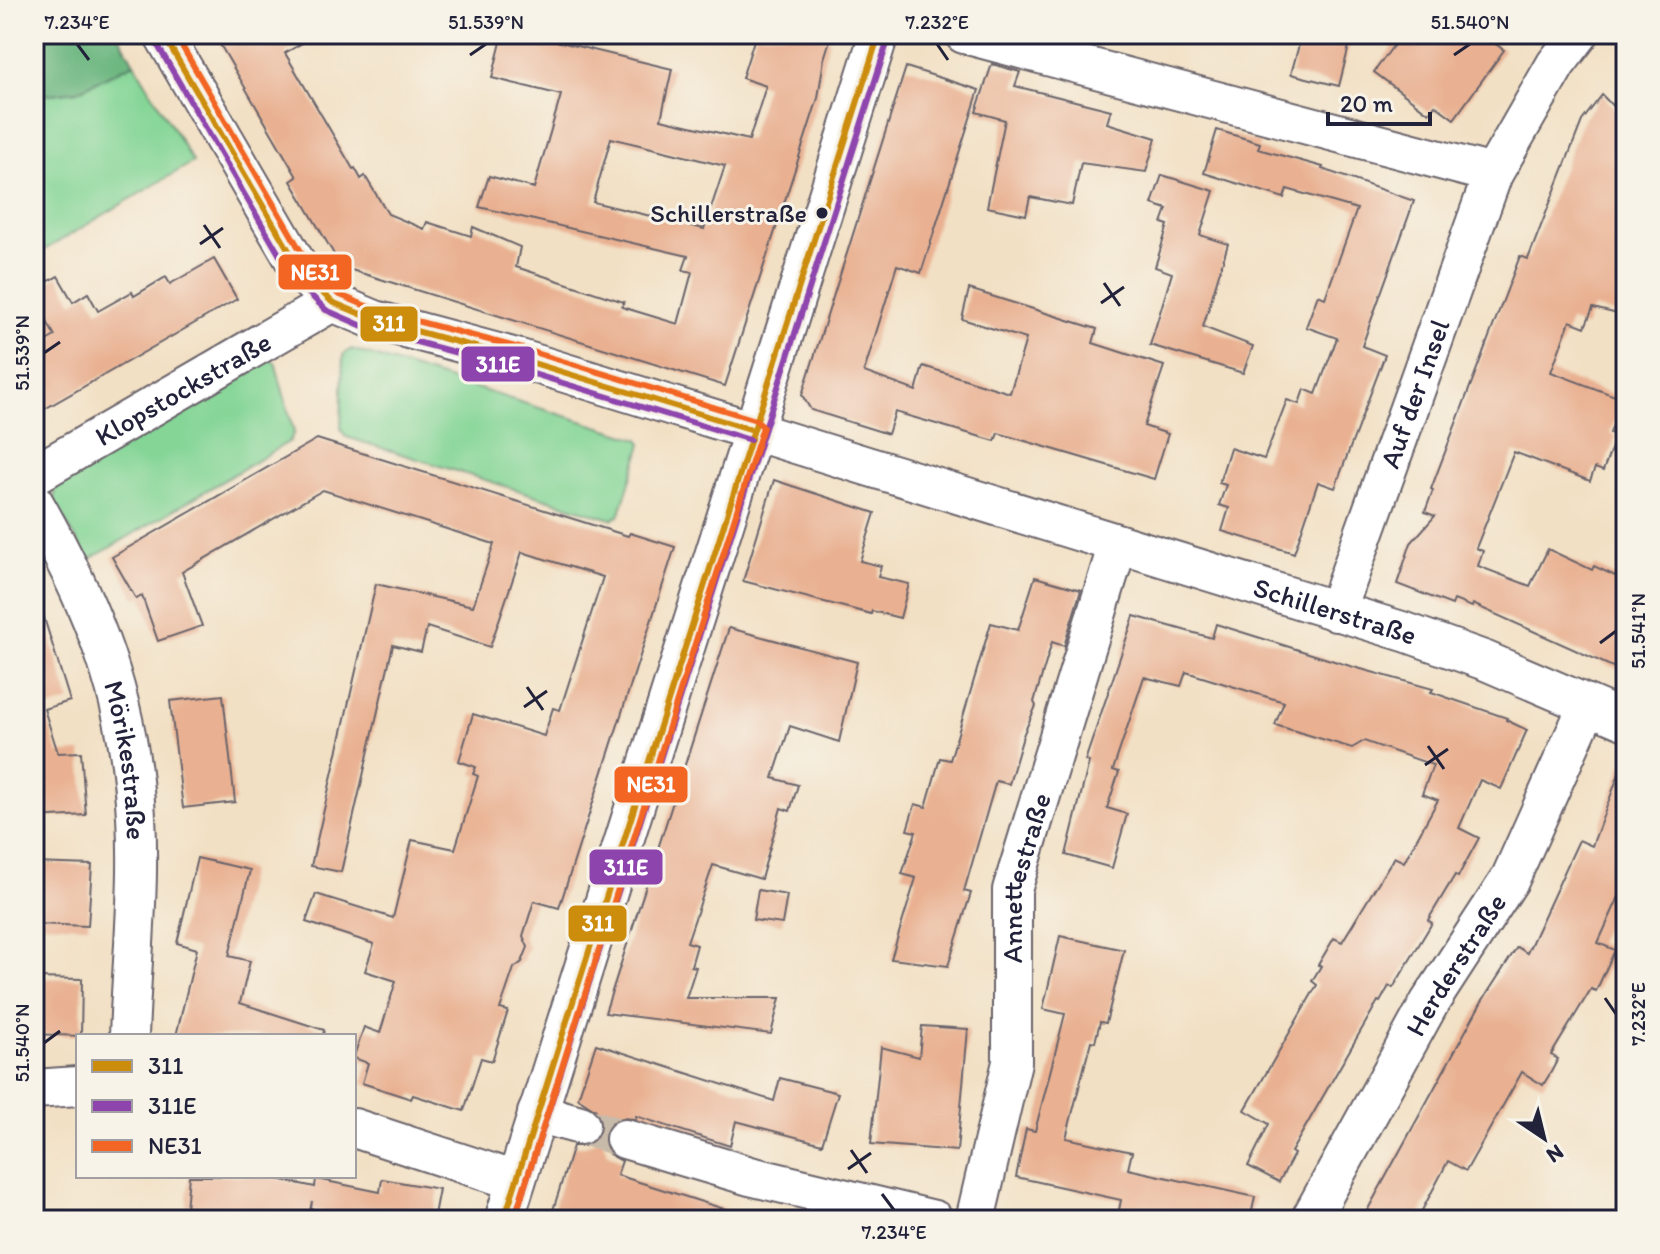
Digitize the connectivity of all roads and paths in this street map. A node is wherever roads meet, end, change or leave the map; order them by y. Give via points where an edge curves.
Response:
1 (163, 34) edge
2 (879, 34) edge
3 (964, 34) edge
4 (1579, 34) edge
5 (1493, 174) junction
6 (332, 302) junction
7 (753, 430) junction
8 (34, 475) edge
9 (34, 503) edge
10 (1118, 544) junction
11 (1336, 612) junction
12 (1588, 705) junction
13 (1626, 721) edge
14 (129, 1034) edge
15 (76, 1086) edge
16 (34, 1089) edge
17 (537, 1113) junction
18 (580, 1125) tunnel mouth
19 (356, 1129) edge
20 (625, 1139) tunnel mouth
21 (516, 1181) junction
22 (504, 1220) edge
23 (934, 1220) edge
24 (975, 1220) edge
25 (1310, 1220) edge

1 - 6 street, Schillerstraße via 302,273
2 - 7 street
3 - 5 street
4 - 5 street, Auf der Insel
5 - 11 street, Auf der Insel
6 - 7 street, Schillerstraße via 375,320
6 - 8 street, Klopstockstraße
7 - 10 street, Schillerstraße
7 - 17 street
9 - 14 street, Mörikestraße via 87,602 127,739 137,846
10 - 11 street, Schillerstraße
10 - 24 street, Annettestraße via 1012,890 1012,1062
11 - 12 street, Schillerstraße via 1486,661
12 - 13 street, Schillerstraße
12 - 25 street, Herderstraße via 1510,879 1430,1002
15 - 16 street
17 - 18 street
17 - 21 street
19 - 21 street
20 - 23 street via 750,1176
21 - 22 street

